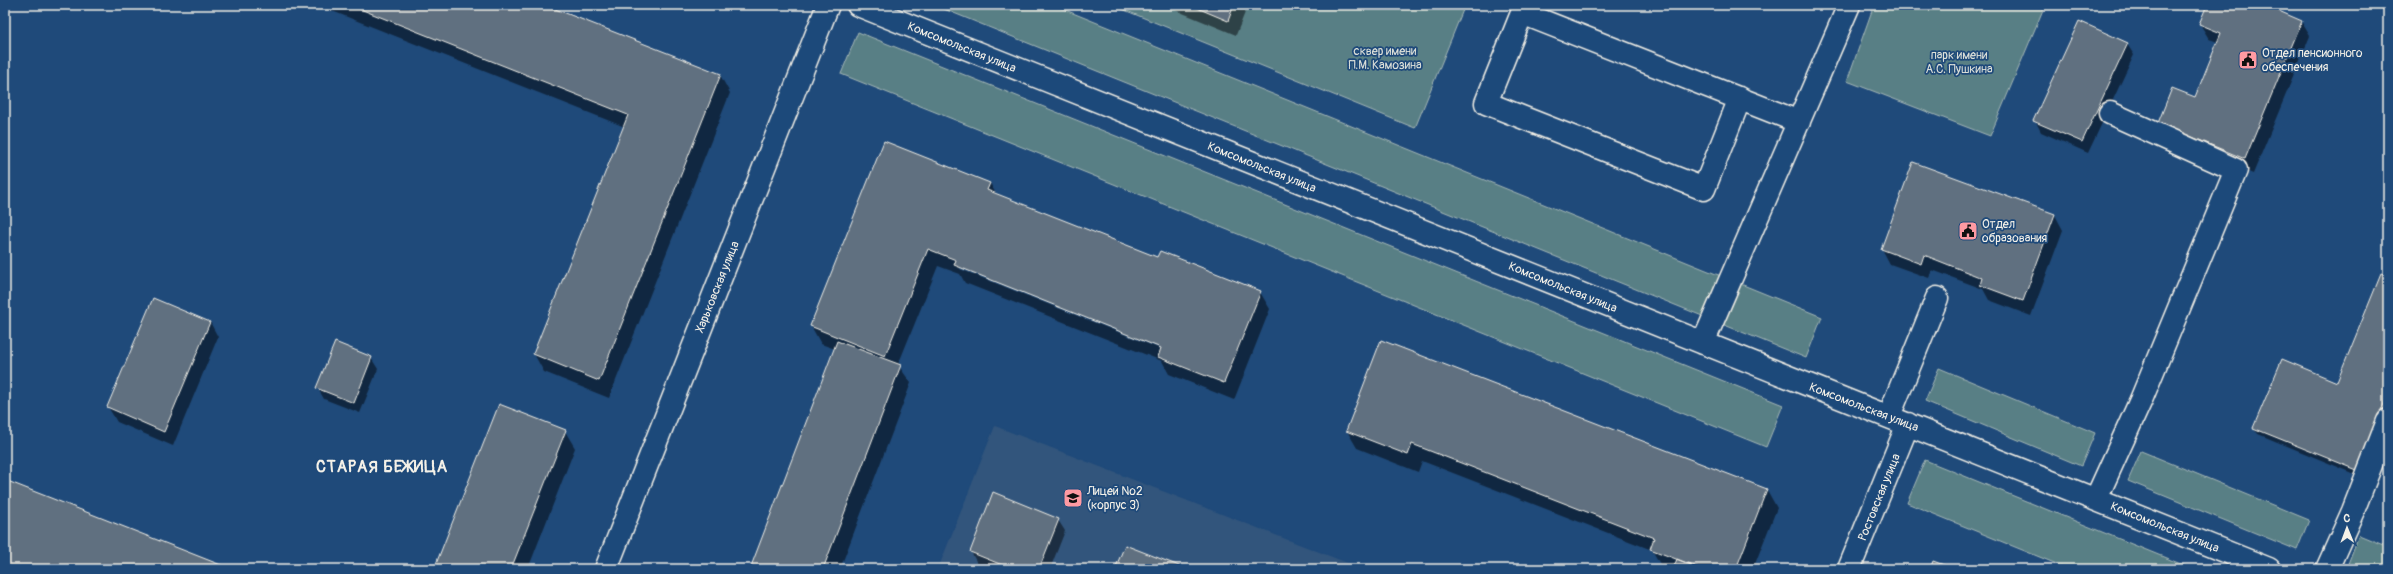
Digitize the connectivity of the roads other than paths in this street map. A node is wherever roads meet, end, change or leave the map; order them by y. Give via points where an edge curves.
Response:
1 (828, 5) edge
2 (858, 5) edge
3 (1849, 5) edge
4 (1740, 98) junction
5 (2110, 113) dead end
6 (1799, 122) junction
7 (1937, 298) dead end
8 (1703, 343) junction
9 (1899, 420) junction
10 (2388, 421) edge
11 (2096, 499) junction
12 (606, 569) edge
13 (1849, 569) edge
14 (2269, 569) edge
15 (2327, 569) edge

1 - 12 street, Харьковская улица
2 - 8 street, Комсомольская улица
3 - 6 street
4 - 4 street via 1522,13 1486,103 1704,189
4 - 6 street
5 - 11 street via 2236,170 2141,400
6 - 8 street
7 - 9 street, Ростовская улица
8 - 9 street, Комсомольская улица
9 - 11 street, Комсомольская улица
9 - 13 street, Ростовская улица
10 - 15 street
11 - 14 street, Комсомольская улица

